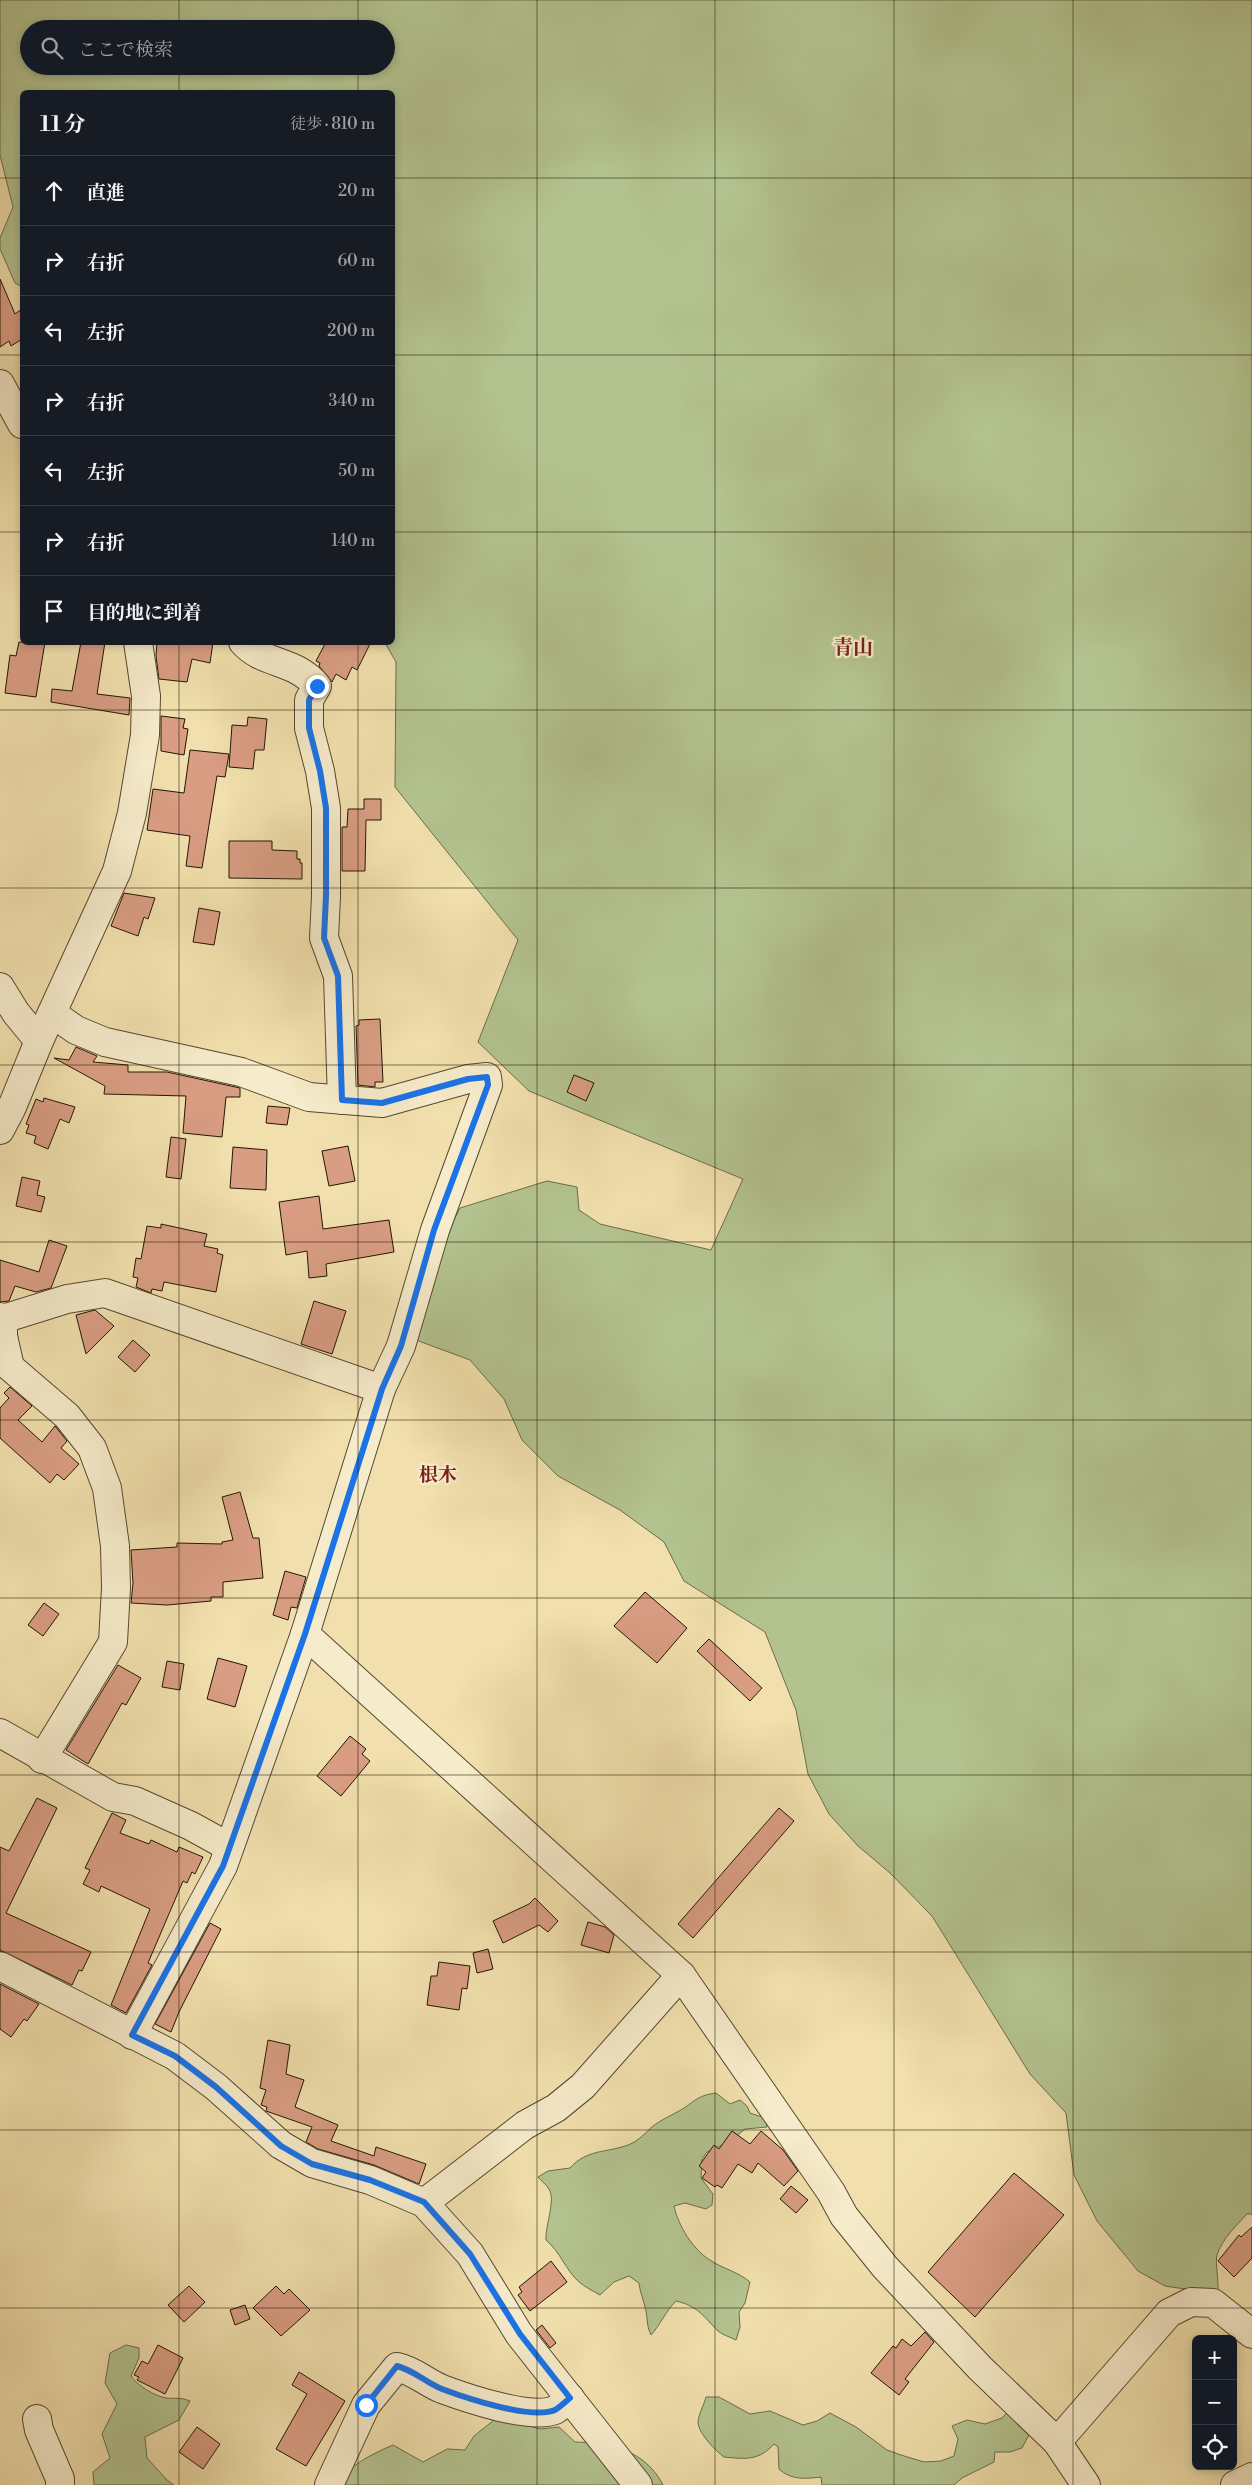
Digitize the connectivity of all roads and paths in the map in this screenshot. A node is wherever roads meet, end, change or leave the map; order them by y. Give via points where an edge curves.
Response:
1 (0, 384) edge
2 (20, 420) edge
3 (138, 645) edge
4 (246, 645) edge
5 (0, 987) edge
6 (53, 1014) junction
7 (39, 1041) junction
8 (342, 1100) junction
9 (4, 1111) edge
10 (2, 1318) edge
11 (382, 1389) junction
12 (305, 1634) junction
13 (0, 1733) edge
14 (42, 1759) junction
15 (229, 1848) junction
16 (0, 1966) edge
17 (682, 1975) junction
18 (132, 2035) junction
19 (424, 2202) junction
20 (1252, 2334) edge
21 (570, 2398) junction
22 (37, 2418) dead end
23 (1056, 2442) junction
24 (1252, 2478) edge
25 (60, 2485) edge
26 (329, 2485) edge
27 (638, 2485) edge
28 (1086, 2485) edge
29 (1235, 2485) edge

1 - 2 street
3 - 6 street via 146,696 145,735 132,813 117,870
4 - 8 street via 253,653 308,674 317,686 309,700 309,728 326,808 324,938 338,976
5 - 7 street
6 - 7 street
6 - 8 street via 76,1030 105,1042 241,1072 310,1097
7 - 9 street
8 - 11 street via 382,1103 468,1079 487,1077 488,1085 434,1230 401,1346
10 - 11 street via 67,1299 105,1293
10 - 14 street via 10,1367 67,1416 92,1448 107,1488 115,1546 113,1642
11 - 12 street
12 - 15 street
12 - 17 street
13 - 14 street
14 - 15 street via 113,1797 135,1801 191,1826
15 - 18 street via 223,1866
16 - 18 street
17 - 19 street via 583,2086 556,2108 525,2125
17 - 23 street via 849,2223 885,2267 980,2368
18 - 19 street via 175,2056 216,2087 281,2146 312,2164 370,2180
19 - 21 street via 470,2254 520,2334
20 - 23 street via 1213,2303 1191,2302 1168,2313
21 - 26 street via 555,2410 537,2414 520,2412 442,2389 411,2370 397,2366 366,2405
21 - 27 street
22 - 25 street
23 - 28 street
24 - 29 street

